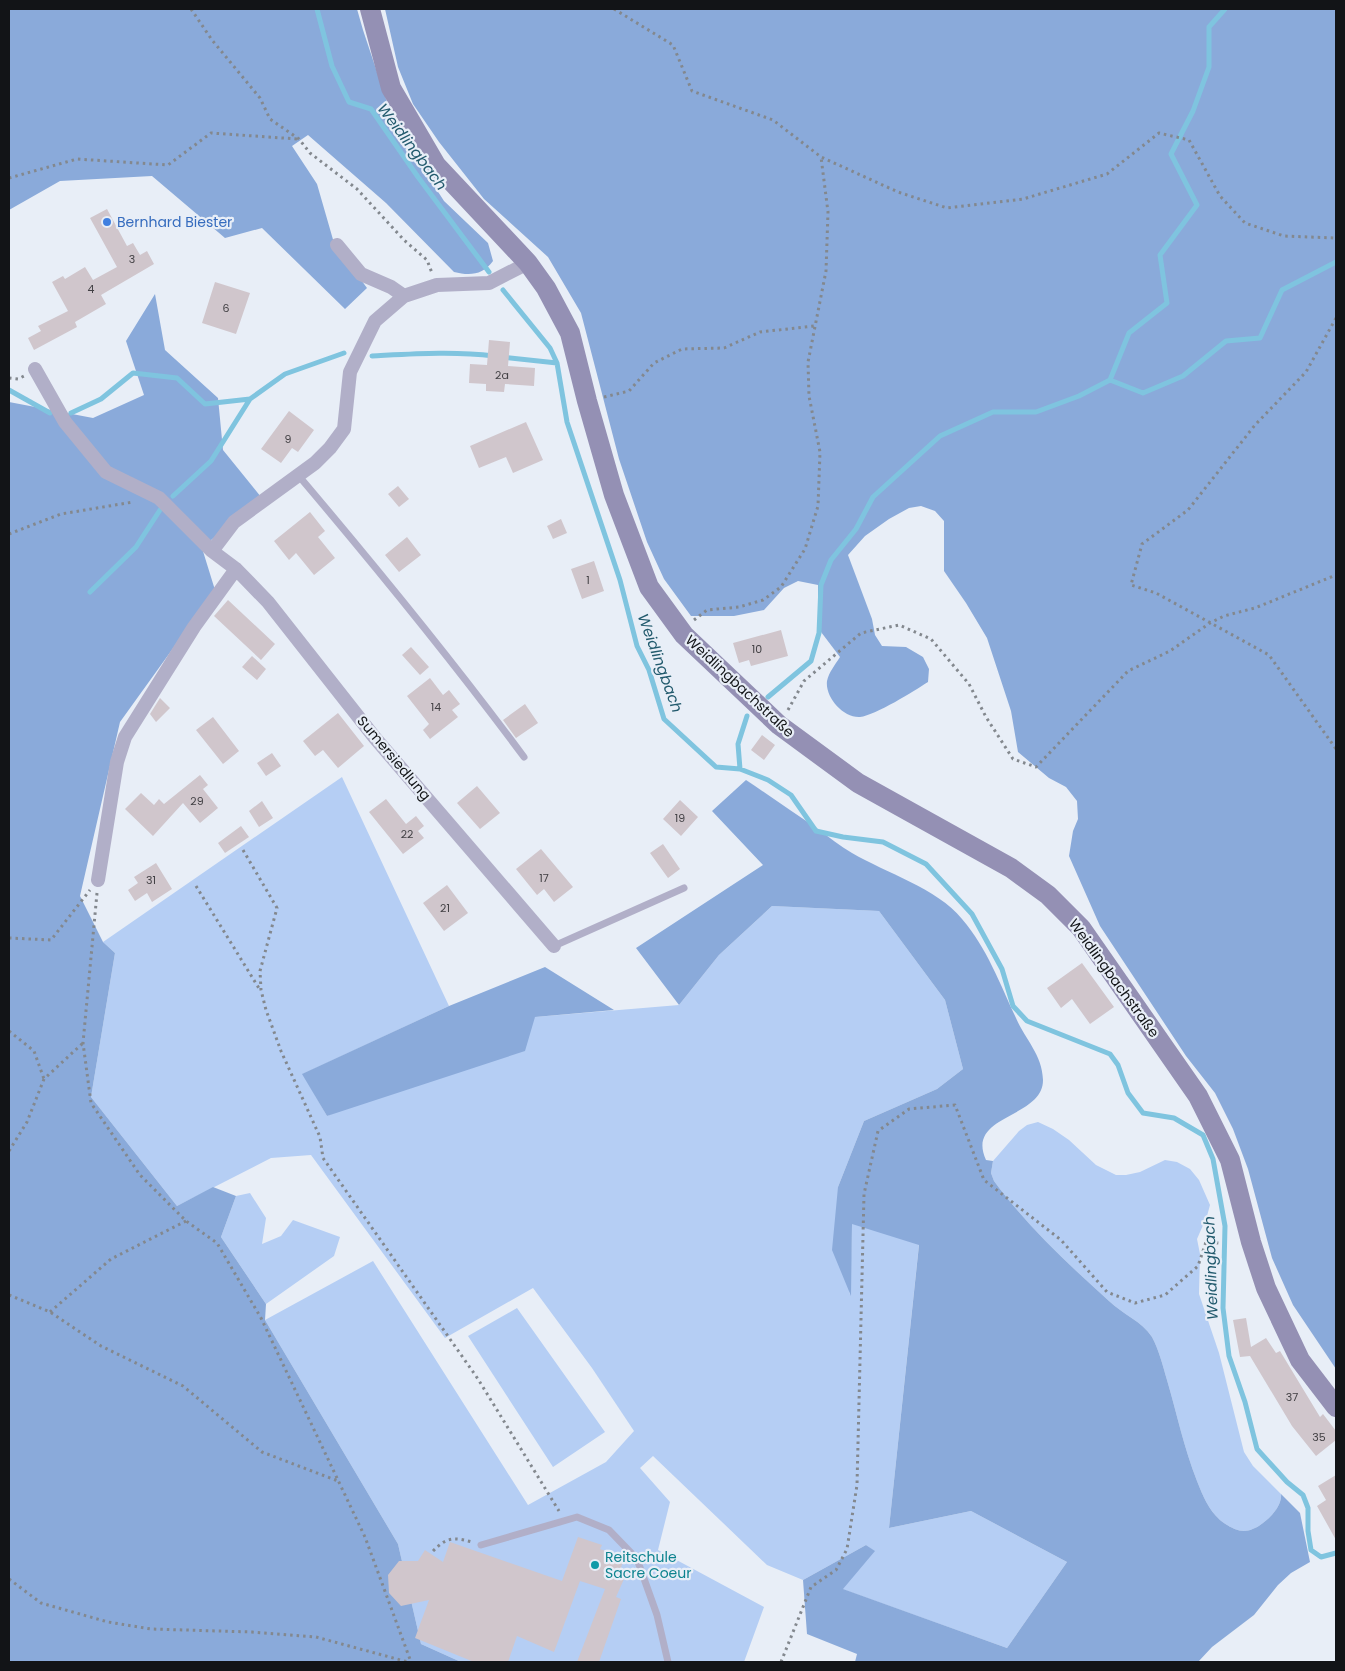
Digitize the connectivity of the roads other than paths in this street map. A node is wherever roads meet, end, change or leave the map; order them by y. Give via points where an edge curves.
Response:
1 (370, 9) edge
2 (337, 245) dead end
3 (528, 263) junction
4 (404, 296) junction
5 (35, 369) dead end
6 (298, 475) junction
7 (212, 551) junction
8 (236, 569) junction
9 (524, 757) dead end
10 (98, 880) road end
11 (684, 888) dead end
12 (554, 946) joint
13 (1336, 1407) edge
14 (481, 1545) road end
15 (668, 1662) edge

1 - 3 main road, Weidlingbachstraße via 391,88 436,165
2 - 4 street via 361,274
3 - 4 street via 489,283 437,286
3 - 13 main road, Weidlingbachstraße via 546,288 570,333 614,495 649,587 684,635 779,725 858,783 1011,868 1048,895 1081,928 1198,1096 1230,1160 1266,1288 1300,1360
4 - 6 street via 375,321 350,372 344,428 330,448
5 - 7 street, Sumersiedlung via 65,422 106,472 159,498
6 - 7 street via 234,522
6 - 9 lane via 377,568
7 - 8 street, Sumersiedlung
8 - 10 street via 194,627 125,738 117,762
8 - 12 street, Sumersiedlung via 268,602 375,738
11 - 12 lane
14 - 15 lane via 577,1517 609,1530 637,1559 657,1615

